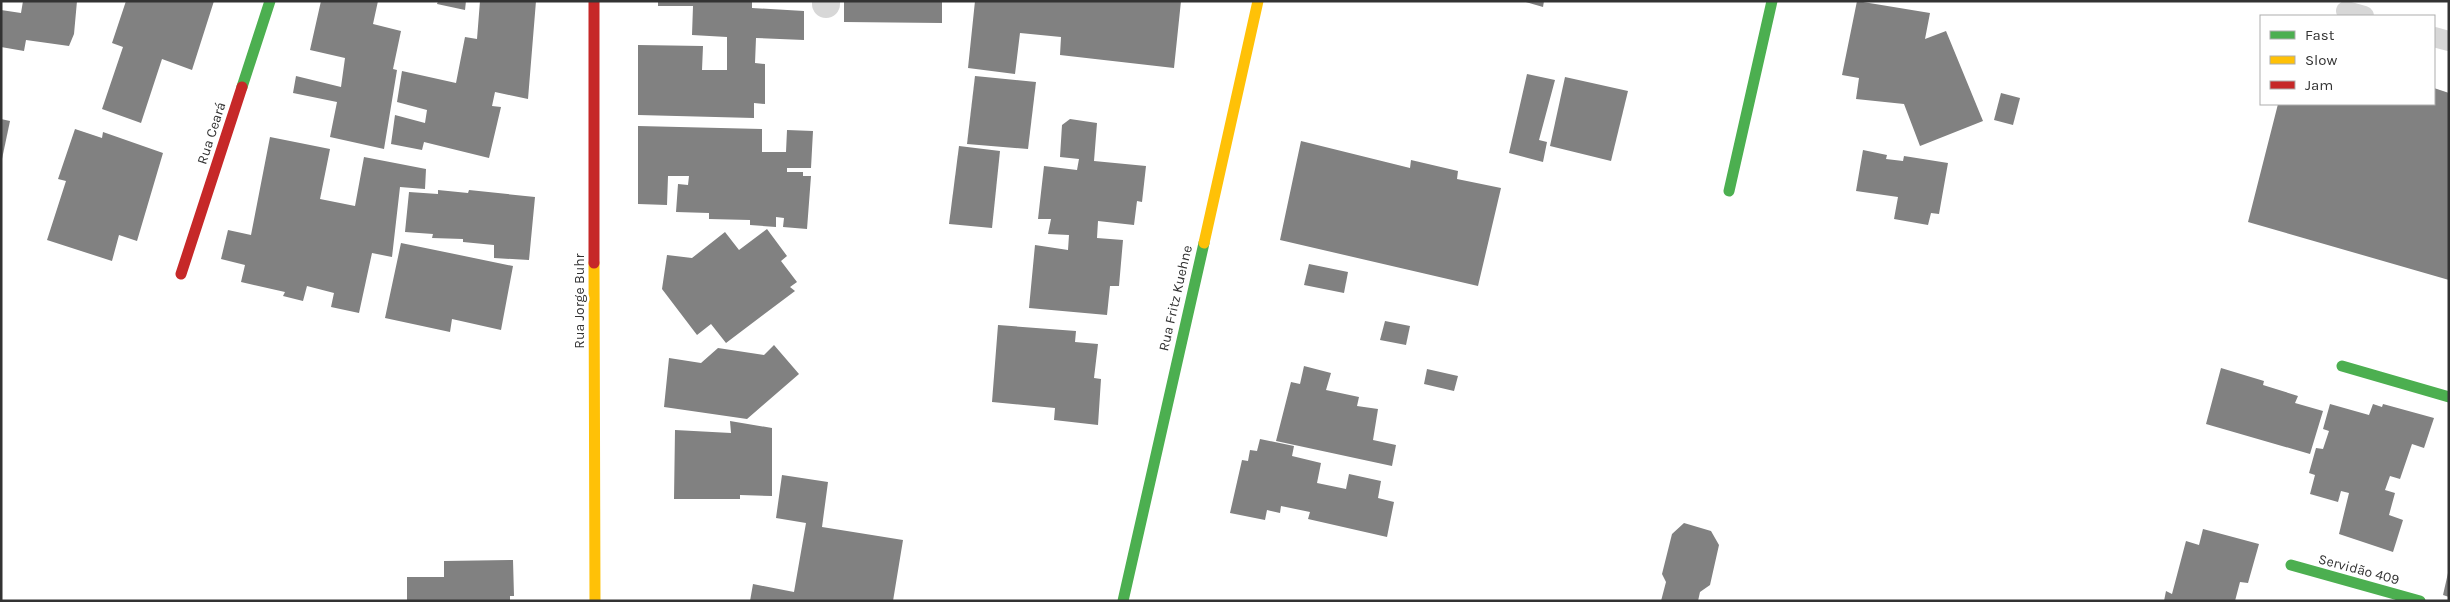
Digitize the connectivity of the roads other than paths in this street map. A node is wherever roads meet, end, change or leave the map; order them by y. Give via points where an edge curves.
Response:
1 (270, 1) edge
2 (594, 1) edge
3 (1258, 1) edge
4 (1772, 1) edge
5 (2435, 37) edge
6 (2449, 41) edge
7 (1729, 191) dead end
8 (181, 274) dead end
9 (2342, 366) dead end
10 (2449, 397) edge
11 (2291, 565) dead end
12 (595, 601) edge
13 (1123, 601) edge
14 (2420, 601) edge

1 - 8 street, Rua Ceará
2 - 12 street, Rua Jorge Buhr
3 - 13 street, Rua Fritz Kuehne
4 - 7 street
5 - 6 lane
9 - 10 street
11 - 14 street, Servidão 409

